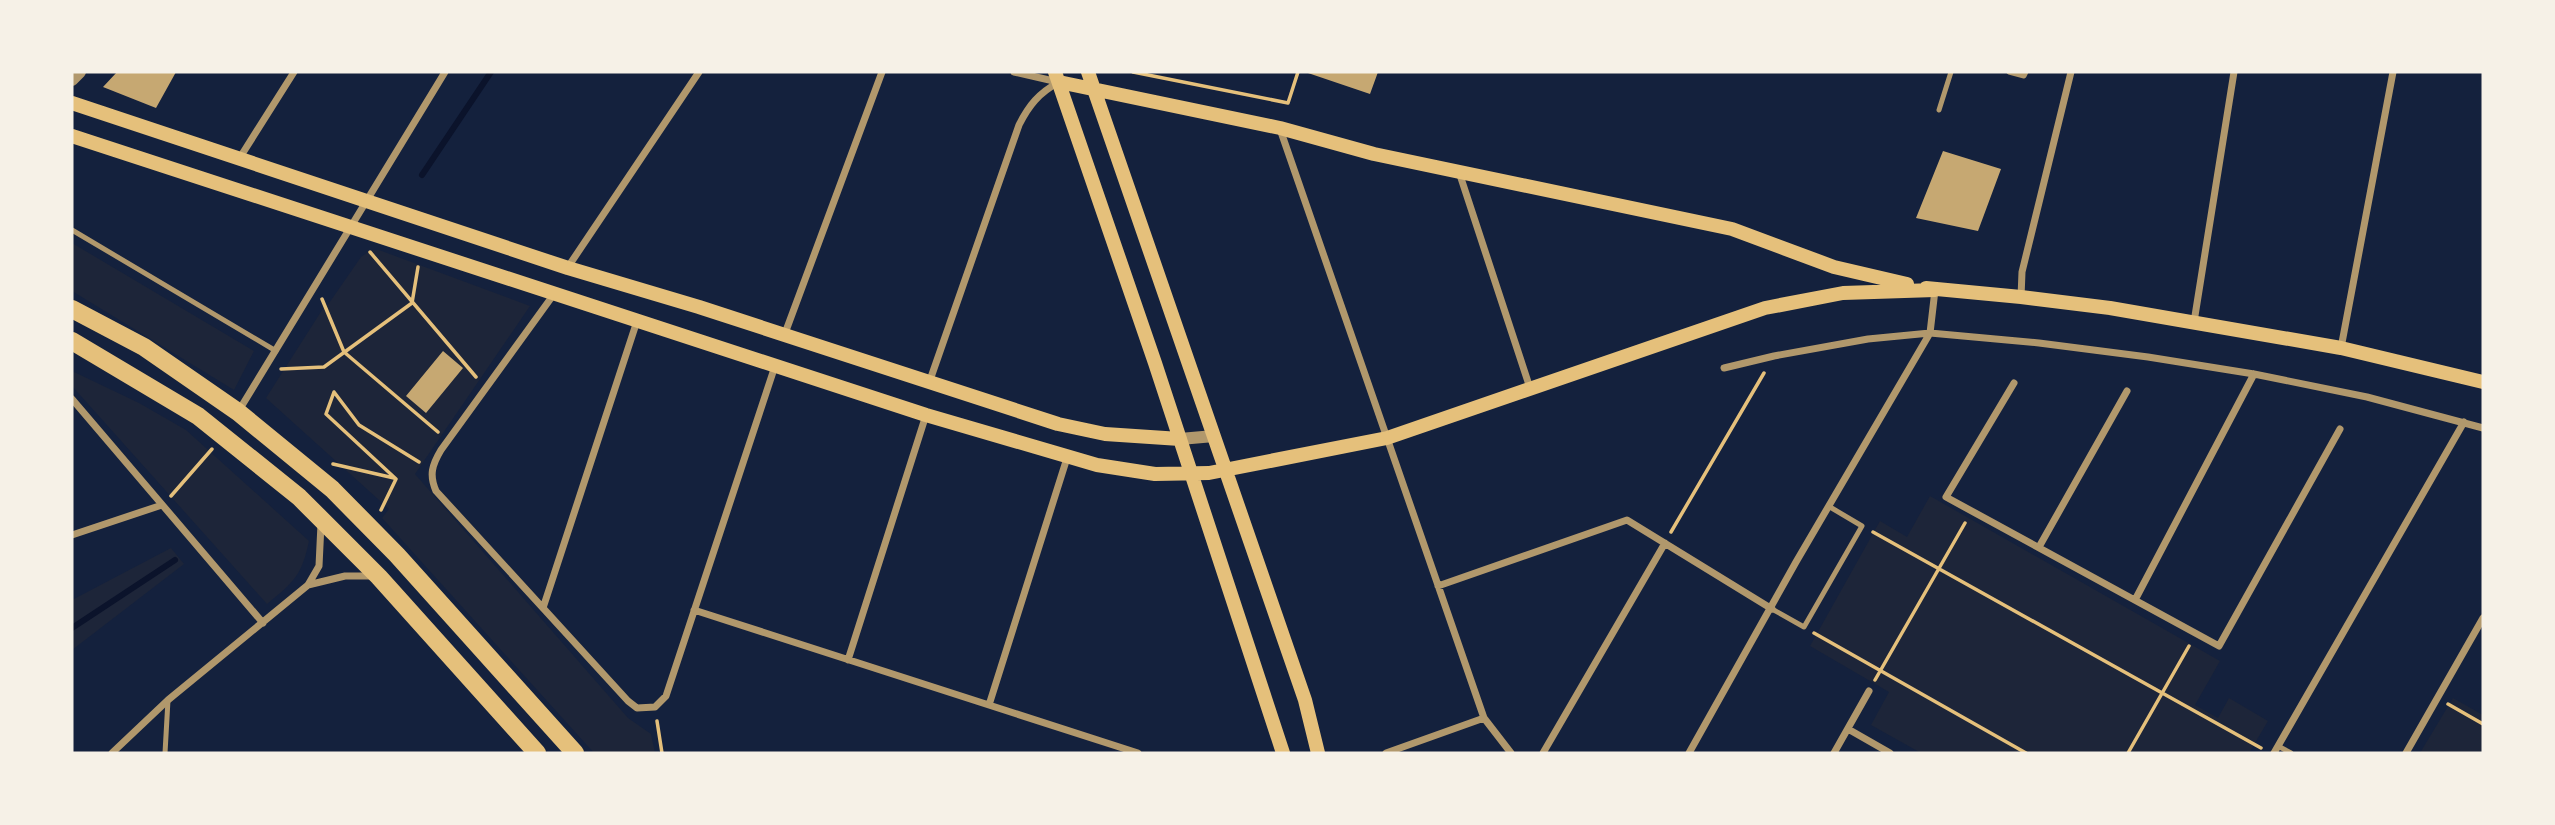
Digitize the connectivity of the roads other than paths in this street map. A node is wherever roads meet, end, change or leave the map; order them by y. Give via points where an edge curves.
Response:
1 (80, 72) edge
2 (294, 72) edge
3 (444, 72) edge
4 (699, 72) edge
5 (882, 72) edge
6 (1014, 72) edge
7 (1088, 72) edge
8 (1951, 72) edge
9 (2009, 72) edge
10 (2026, 72) edge
11 (2071, 72) edge
12 (2234, 72) edge
13 (2393, 72) edge
14 (1057, 77) edge
15 (72, 80) edge
16 (1094, 89) junction
17 (72, 103) edge
18 (1939, 110) dead end
19 (1280, 128) junction
20 (72, 136) edge
21 (239, 159) junction
22 (1459, 172) junction
23 (366, 202) junction
24 (350, 228) junction
25 (72, 230) edge
26 (568, 268) junction
27 (1935, 290) junction
28 (554, 294) junction
29 (2021, 297) junction
30 (72, 309) edge
31 (637, 321) junction
32 (2194, 323) junction
33 (1930, 333) junction
34 (784, 336) junction
35 (72, 341) edge
36 (2341, 348) junction
37 (276, 351) junction
38 (775, 366) junction
39 (1724, 368) dead end
40 (2254, 374) junction
41 (2483, 382) edge
42 (2014, 383) dead end
43 (929, 384) junction
44 (1530, 388) junction
45 (2127, 391) dead end
46 (72, 399) edge
47 (238, 412) junction
48 (926, 415) junction
49 (2465, 422) junction
50 (2483, 428) edge
51 (2340, 429) dead end
52 (1214, 436) junction
53 (1387, 438) junction
54 (1180, 439) junction
55 (1067, 458) junction
56 (1225, 470) junction
57 (1192, 475) junction
58 (162, 505) junction
59 (1830, 507) junction
60 (320, 516) junction
61 (72, 535) edge
62 (1665, 543) junction
63 (2039, 547) junction
64 (379, 576) junction
65 (307, 585) junction
66 (1438, 586) junction
67 (2135, 600) junction
68 (543, 608) junction
69 (1772, 609) junction
70 (694, 610) junction
71 (2483, 618) edge
72 (262, 623) junction
73 (848, 660) junction
74 (1868, 691) road end
75 (169, 700) junction
76 (989, 705) junction
77 (1484, 718) junction
78 (1848, 729) junction
79 (2274, 751) edge
80 (112, 753) edge
81 (165, 753) edge
82 (537, 753) edge
83 (575, 753) edge
84 (1138, 753) edge
85 (1283, 753) edge
86 (1318, 753) edge
87 (1386, 753) edge
88 (1511, 753) edge
89 (1543, 753) edge
90 (1689, 753) edge
91 (1834, 753) edge
92 (1890, 753) edge
93 (2291, 753) edge
94 (2406, 753) edge

1 - 15 street
2 - 21 street
3 - 23 street
4 - 26 street
5 - 34 street
6 - 14 street
7 - 16 main road
8 - 18 lane
9 - 10 lane via 2024,76
11 - 29 street via 2022,272
12 - 32 street
13 - 36 street
14 - 16 main road
14 - 43 street via 1032,101 1019,125
14 - 54 main road
16 - 19 main road
16 - 52 main road
17 - 21 main road
19 - 22 main road
19 - 53 street
20 - 24 main road
21 - 23 main road
22 - 27 main road via 1732,229 1834,267
22 - 44 street
23 - 24 street
23 - 26 main road
24 - 28 main road
24 - 37 street
25 - 37 lane
26 - 34 main road
27 - 29 main road
27 - 33 street
27 - 44 main road via 1843,293 1765,308
28 - 31 main road
28 - 68 street via 431,469 436,491
29 - 32 main road
30 - 47 main road via 144,347
31 - 38 main road
31 - 68 street
32 - 36 main road
33 - 39 street via 1868,339
33 - 40 street via 2120,353
33 - 59 street
34 - 43 main road
35 - 60 main road via 152,386 223,435
36 - 41 main road
37 - 47 street
38 - 48 main road
38 - 70 street
40 - 49 street
40 - 67 street
42 - 63 street via 1946,497
43 - 54 main road via 1082,429
44 - 53 main road
45 - 63 street
46 - 58 street
47 - 83 main road via 366,522
48 - 55 main road
48 - 73 street
49 - 50 street
49 - 79 street
51 - 67 street via 2219,646
52 - 54 street
52 - 56 main road
53 - 56 main road
53 - 66 street
54 - 57 main road
55 - 57 main road via 1127,471
55 - 76 street
56 - 57 main road
56 - 86 main road via 1305,700
57 - 85 main road
58 - 61 street
58 - 72 street
59 - 69 street
59 - 69 lane via 1862,526 1804,627
60 - 64 main road
60 - 65 street via 319,566
62 - 66 street via 1627,520
62 - 69 street
62 - 89 street
63 - 67 street
64 - 65 street via 345,576
64 - 82 main road
65 - 72 street
66 - 77 street
68 - 70 street via 637,708 655,707 666,696
69 - 90 street
70 - 73 street
71 - 94 street
72 - 75 street
73 - 76 street
74 - 78 street
75 - 80 street
75 - 81 lane
76 - 84 street
77 - 87 street
77 - 88 street
78 - 91 street
78 - 92 street
79 - 93 lane

